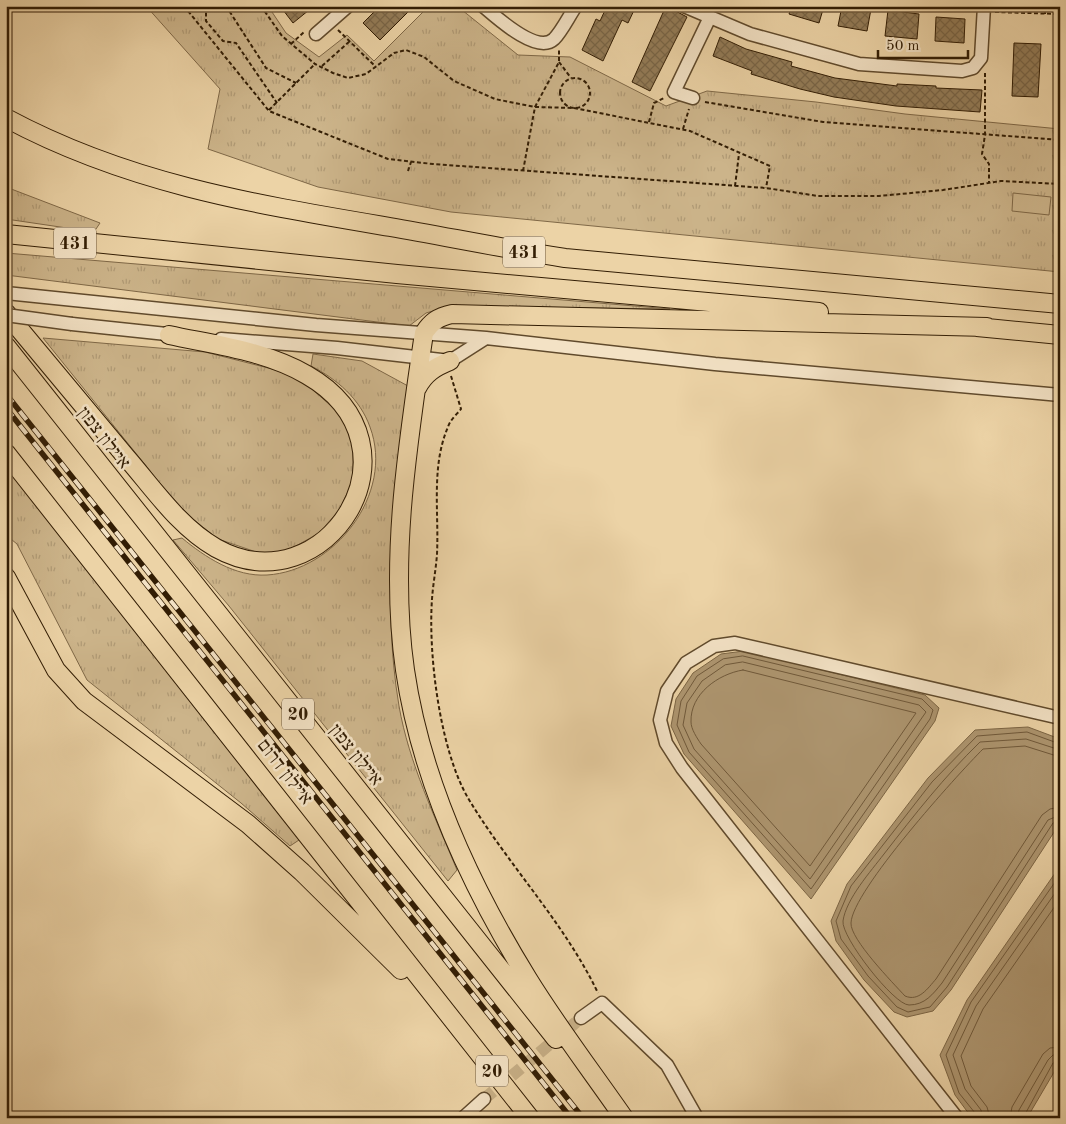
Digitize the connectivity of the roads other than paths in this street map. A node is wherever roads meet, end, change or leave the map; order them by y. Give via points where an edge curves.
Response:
1 (348, 6) edge
2 (483, 6) edge
3 (576, 6) edge
4 (684, 6) edge
5 (984, 9) edge
6 (710, 17) junction
7 (316, 34) dead end
8 (693, 98) road end
9 (6, 118) edge
10 (6, 234) edge
11 (898, 289) junction
12 (6, 293) edge
13 (1060, 299) edge
14 (1060, 304) edge
15 (6, 314) edge
16 (988, 328) junction
17 (424, 334) junction
18 (169, 335) junction
19 (1060, 335) edge
20 (486, 338) junction
21 (6, 346) edge
22 (421, 358) junction
23 (450, 361) junction
24 (416, 391) junction
25 (1060, 395) edge
26 (6, 453) edge
27 (6, 577) edge
28 (1060, 718) edge
29 (581, 1018) tunnel mouth
30 (455, 1024) junction
31 (484, 1099) tunnel mouth
32 (463, 1118) edge
33 (530, 1118) edge
34 (618, 1118) edge
35 (624, 1118) edge
36 (697, 1118) edge
37 (957, 1118) edge

1 - 7 street
2 - 3 street via 528,40 541,44 556,35
4 - 6 street
5 - 6 street via 981,58 974,68 962,71 859,64 750,34
6 - 8 street via 674,92
9 - 11 highway, 431 via 118,168 243,202 565,258
10 - 16 highway, 431 via 397,274
11 - 13 highway
11 - 14 highway, 431
12 - 17 street
15 - 18 street, bridge
15 - 18 highway via 169,508 202,539 228,554 266,563 292,558 316,546 347,514 358,489 363,461 361,440 346,408 330,391 295,368 251,352
16 - 17 highway via 452,314 429,324
16 - 19 highway, 431
17 - 20 street
17 - 22 highway
18 - 22 street
20 - 23 street
20 - 25 street via 715,364
21 - 34 highway, איילון צפון / 20
22 - 23 street
22 - 24 highway
23 - 24 highway via 434,368
24 - 35 highway via 401,534 401,632 414,717 431,780 471,874 498,927 529,981
26 - 30 highway, איילון דרום / 20
27 - 30 highway via 56,670 84,701 277,848
28 - 37 street via 735,643 714,646 686,663 667,691 660,720 666,744 682,768
29 - 36 street via 602,1003 667,1065
30 - 33 highway, איילון דרום / 20
31 - 32 street

